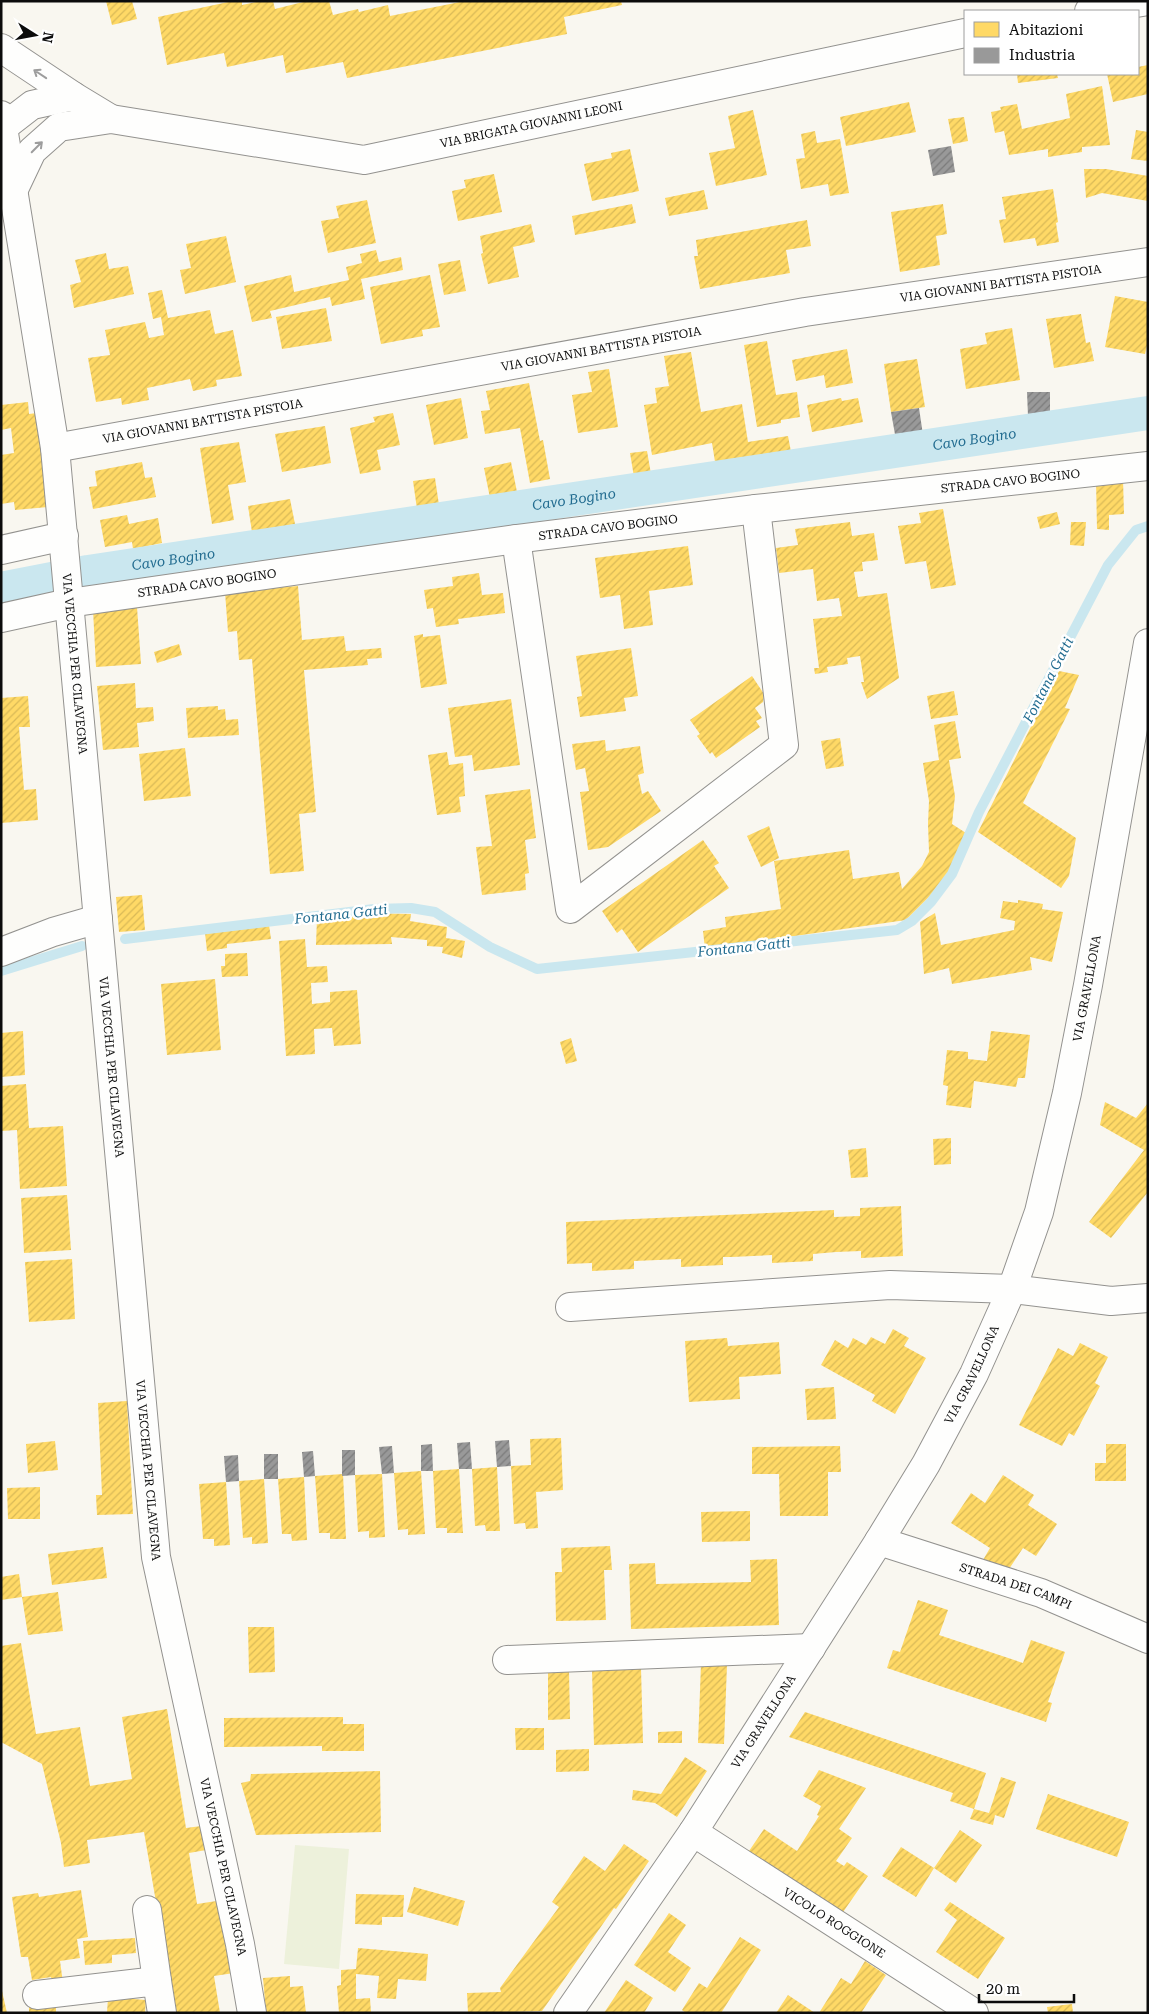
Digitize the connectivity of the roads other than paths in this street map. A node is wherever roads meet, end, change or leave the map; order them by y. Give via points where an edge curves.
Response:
1 (1148, 1) edge
2 (1095, 10) edge
3 (957, 34) edge
4 (1, 48) edge
5 (72, 96) junction
6 (111, 119) junction
7 (2, 124) edge
8 (14, 189) junction
9 (1148, 262) edge
10 (56, 448) junction
11 (1148, 466) edge
12 (756, 509) junction
13 (64, 538) junction
14 (516, 539) junction
15 (1, 550) edge
16 (69, 602) junction
17 (1, 618) edge
18 (1148, 643) edge
19 (98, 919) junction
20 (1, 952) edge
21 (1012, 1289) junction
22 (1148, 1298) edge
23 (570, 1307) dead end
24 (879, 1541) junction
25 (1148, 1638) edge
26 (811, 1648) junction
27 (507, 1660) dead end
28 (692, 1832) junction
29 (147, 1910) dead end
30 (157, 1981) junction
31 (37, 1995) dead end
32 (162, 2013) edge
33 (252, 2013) edge
34 (568, 2013) edge
35 (974, 2013) edge

1 - 2 street
3 - 6 street, VIA BRIGATA GIOVANNI LEONI via 364,160
5 -> 4 street
5 - 6 street
5 - 7 street via 32,105
8 -> 6 street via 32,150 59,127
7 - 8 street, VIA VECCHIA PER CILAVEGNA
8 - 10 street, VIA VECCHIA PER CILAVEGNA
9 - 10 street, VIA GIOVANNI BATTISTA PISTOIA via 805,312
10 - 13 street, VIA VECCHIA PER CILAVEGNA
11 - 12 street, STRADA CAVO BOGINO
12 - 14 street, STRADA CAVO BOGINO
12 - 14 street via 784,745 570,909
13 - 15 street
13 - 16 street, VIA VECCHIA PER CILAVEGNA
14 - 16 street, STRADA CAVO BOGINO
16 - 17 street, STRADA CAVO BOGINO
16 - 19 street, VIA VECCHIA PER CILAVEGNA
18 - 21 street, VIA GRAVELLONA via 1067,1093 1039,1212
19 - 20 street via 52,932
19 - 33 street, VIA VECCHIA PER CILAVEGNA via 156,1557
21 - 22 street via 1111,1301
21 - 23 street via 890,1285
21 - 24 street, VIA GRAVELLONA via 974,1374 926,1464
24 - 25 street, STRADA DEI CAMPI via 1041,1593
24 - 26 street, VIA GRAVELLONA
26 - 27 street
26 - 28 street, VIA GRAVELLONA
28 - 34 street, VIA GRAVELLONA
28 - 35 street, VICOLO ROGGIONE
29 - 30 street
30 - 31 street
30 - 32 street

